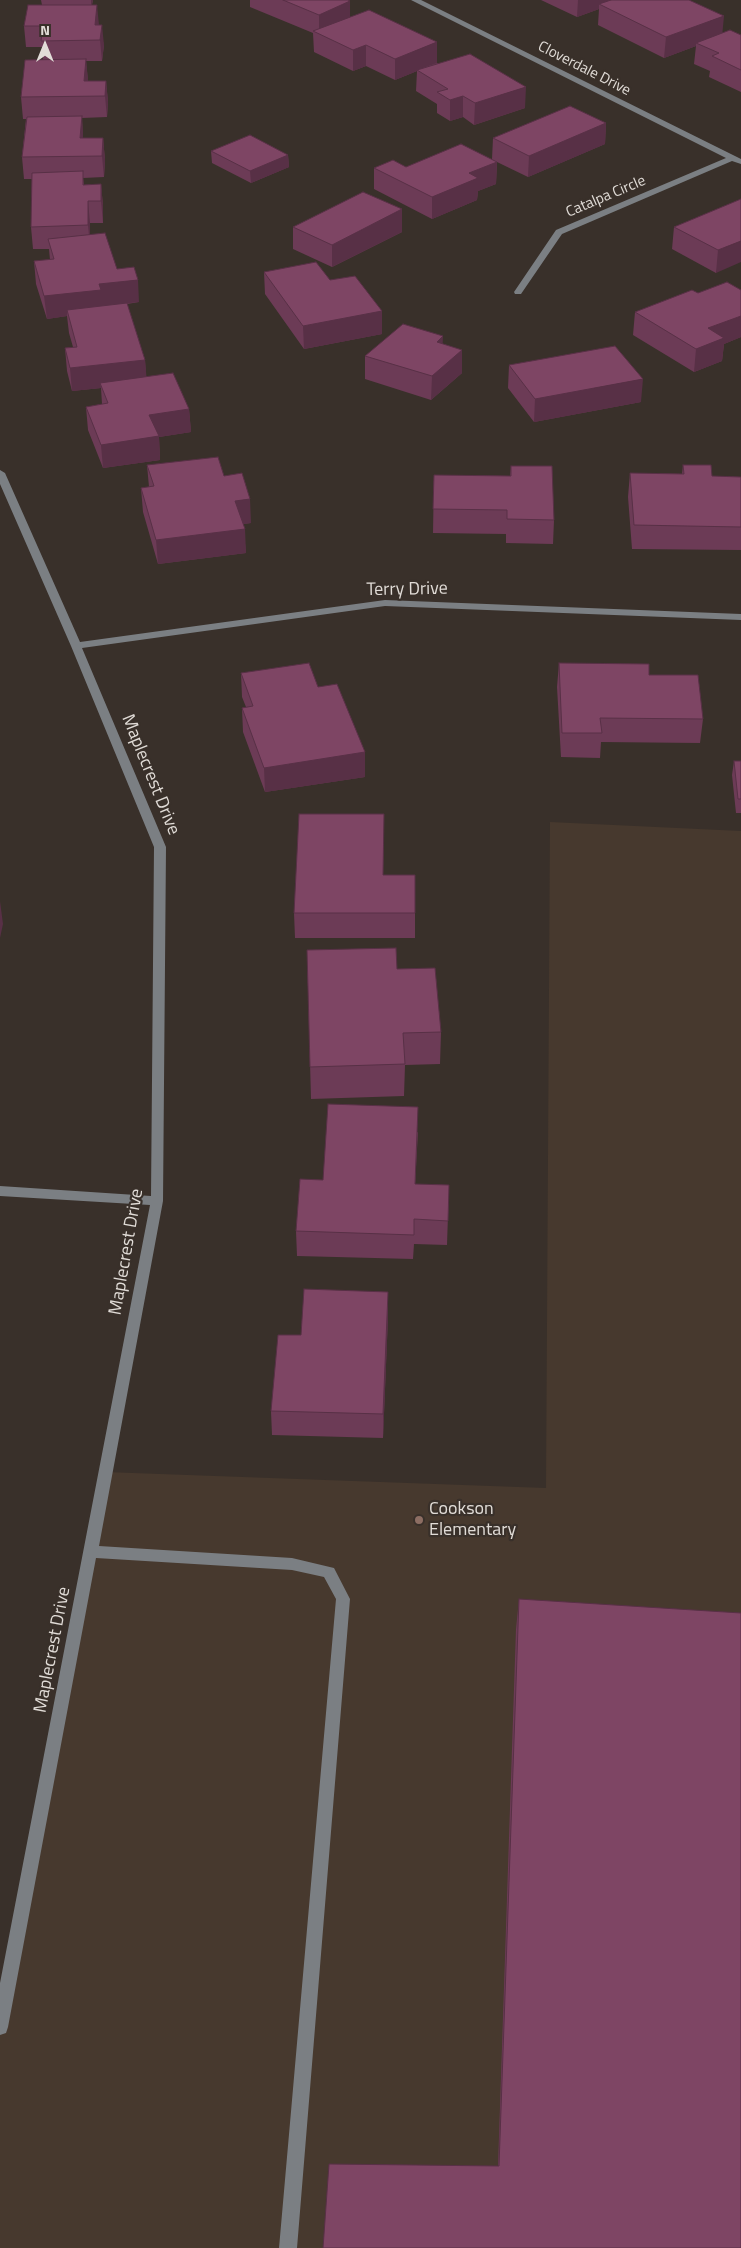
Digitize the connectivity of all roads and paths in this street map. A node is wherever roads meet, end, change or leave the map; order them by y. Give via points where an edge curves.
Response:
1 (415, 0) edge
2 (732, 158) junction
3 (741, 162) edge
4 (518, 292) dead end
5 (0, 473) edge
6 (741, 617) edge
7 (76, 646) junction
8 (0, 1191) edge
9 (157, 1201) junction
10 (90, 1552) junction
11 (0, 2028) edge
12 (288, 2248) edge

1 - 2 street, Cloverdale Drive
2 - 3 street, Cloverdale Drive
2 - 4 street, Catalpa Circle via 559,232
5 - 7 street, Maplecrest Drive
6 - 7 street, Terry Drive via 385,603
7 - 9 street, Maplecrest Drive via 160,847
8 - 9 street
9 - 10 street, Maplecrest Drive
10 - 11 street, Maplecrest Drive
10 - 12 street via 292,1564 329,1572 343,1600

